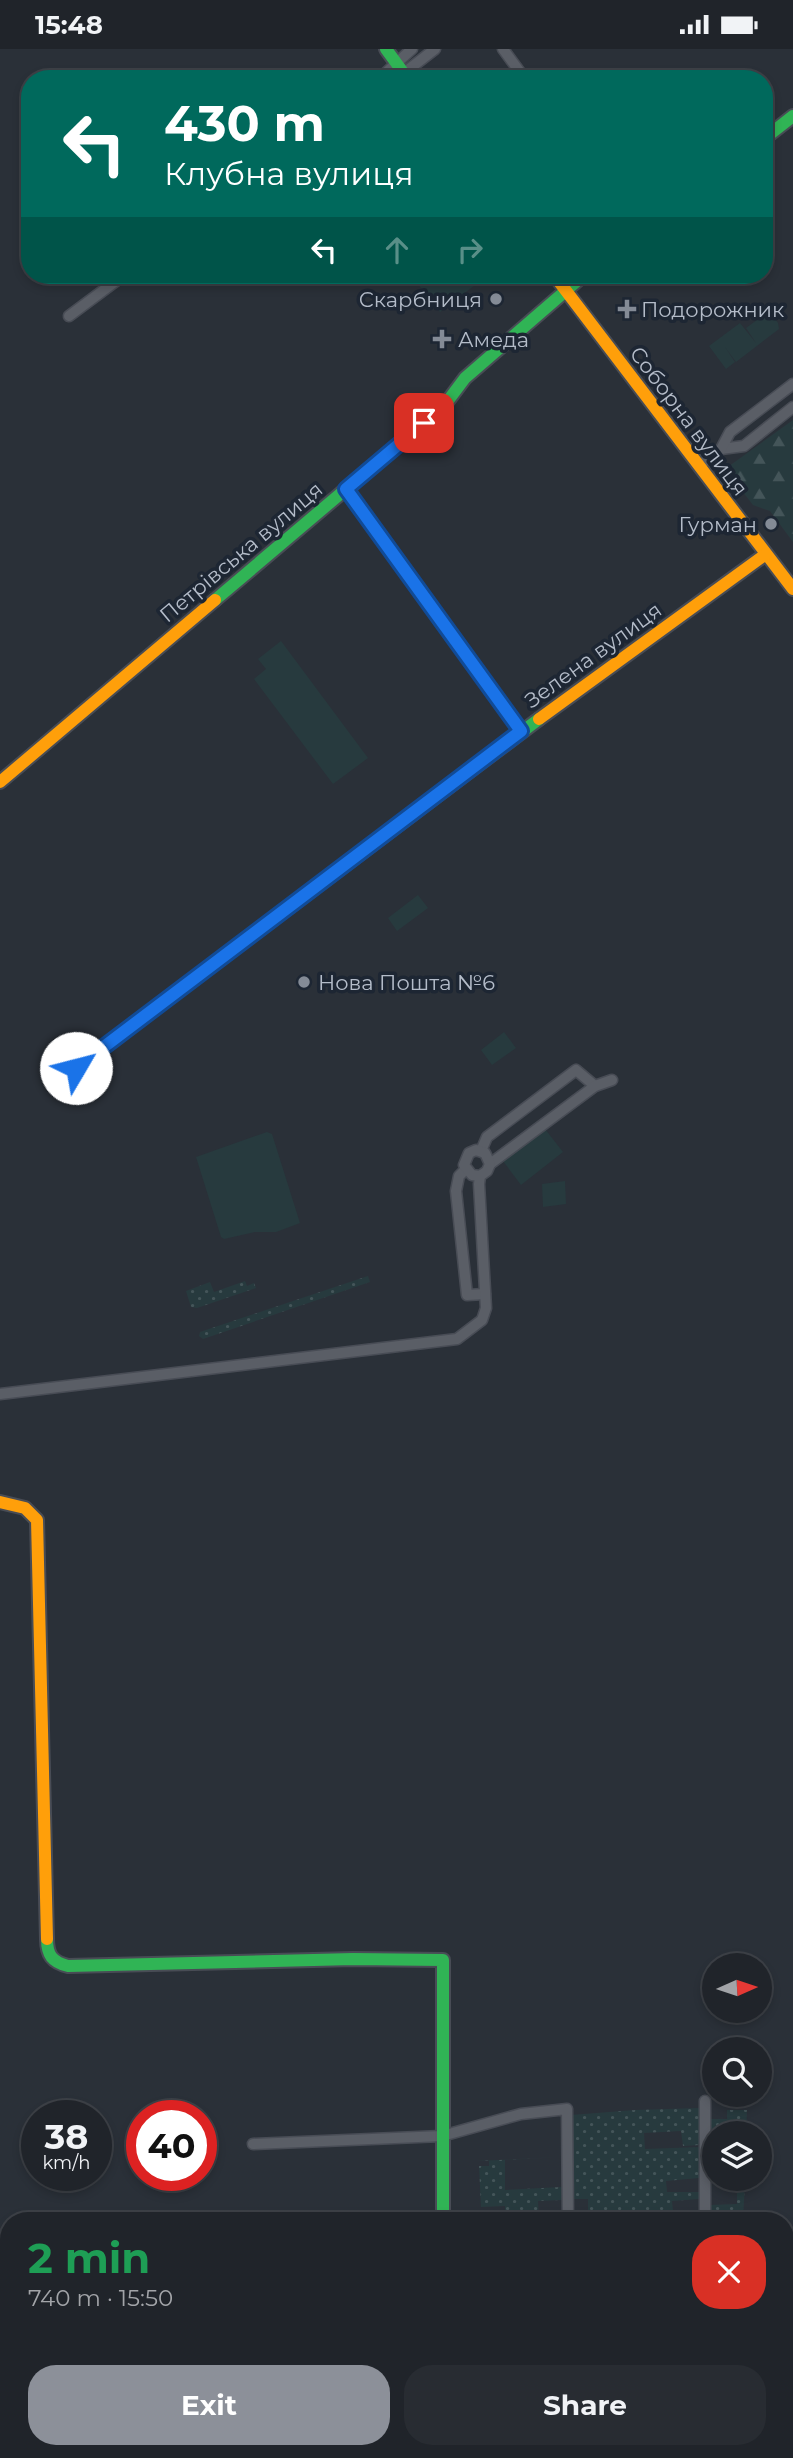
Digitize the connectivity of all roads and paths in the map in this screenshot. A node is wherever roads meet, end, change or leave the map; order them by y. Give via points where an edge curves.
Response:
1 (386, 49) edge
2 (412, 49) edge
3 (435, 49) edge
4 (503, 49) edge
5 (396, 62) junction
6 (388, 70) edge
7 (399, 70) edge
8 (410, 70) edge
9 (518, 70) edge
10 (793, 116) edge
11 (773, 132) edge
12 (112, 284) edge
13 (561, 284) edge
14 (572, 284) edge
15 (565, 289) junction
16 (69, 316) dead end
17 (793, 384) edge
18 (793, 407) edge
19 (721, 449) junction
20 (699, 466) junction
21 (346, 489) junction
22 (766, 554) junction
23 (793, 589) edge
24 (521, 731) junction
25 (0, 782) edge
26 (76, 1068) dead end
27 (612, 1080) dead end
28 (595, 1086) junction
29 (481, 1151) junction
30 (490, 1164) junction
31 (466, 1169) junction
32 (480, 1176) junction
33 (485, 1294) junction
34 (0, 1394) edge
35 (0, 1502) edge
36 (705, 2107) edge
37 (442, 2136) junction
38 (253, 2144) dead end
39 (443, 2212) edge
40 (568, 2212) edge
41 (705, 2212) edge

1 - 5 street
2 - 5 street
3 - 8 street
4 - 9 street
5 - 6 street
5 - 7 street
10 - 11 street
12 - 16 street
13 - 15 street, Соборна вулиця
14 - 15 street, Петрівська вулиця
15 - 20 street, Соборна вулиця
15 - 21 street, Петрівська вулиця via 466,378 444,406
17 - 19 street via 730,432
18 - 19 street via 744,446
19 - 20 street
20 - 22 street, Соборна вулиця
21 - 24 street
21 - 25 street, Петрівська вулиця
22 - 23 street, Соборна вулиця
22 - 24 street, Зелена вулиця
24 - 26 street, Зелена вулиця
27 - 28 street
28 - 29 street via 576,1070 487,1137
28 - 30 street
29 - 30 street
29 - 31 street via 469,1153
30 - 32 street
31 - 32 street
31 - 33 street via 456,1182 456,1191 467,1296
32 - 33 street
33 - 34 street via 482,1320 457,1339
35 - 37 street via 25,1507 37,1520 49,1958 68,1966 443,1960
36 - 41 street
37 - 38 street
37 - 39 street
37 - 40 street via 521,2114 568,2109

